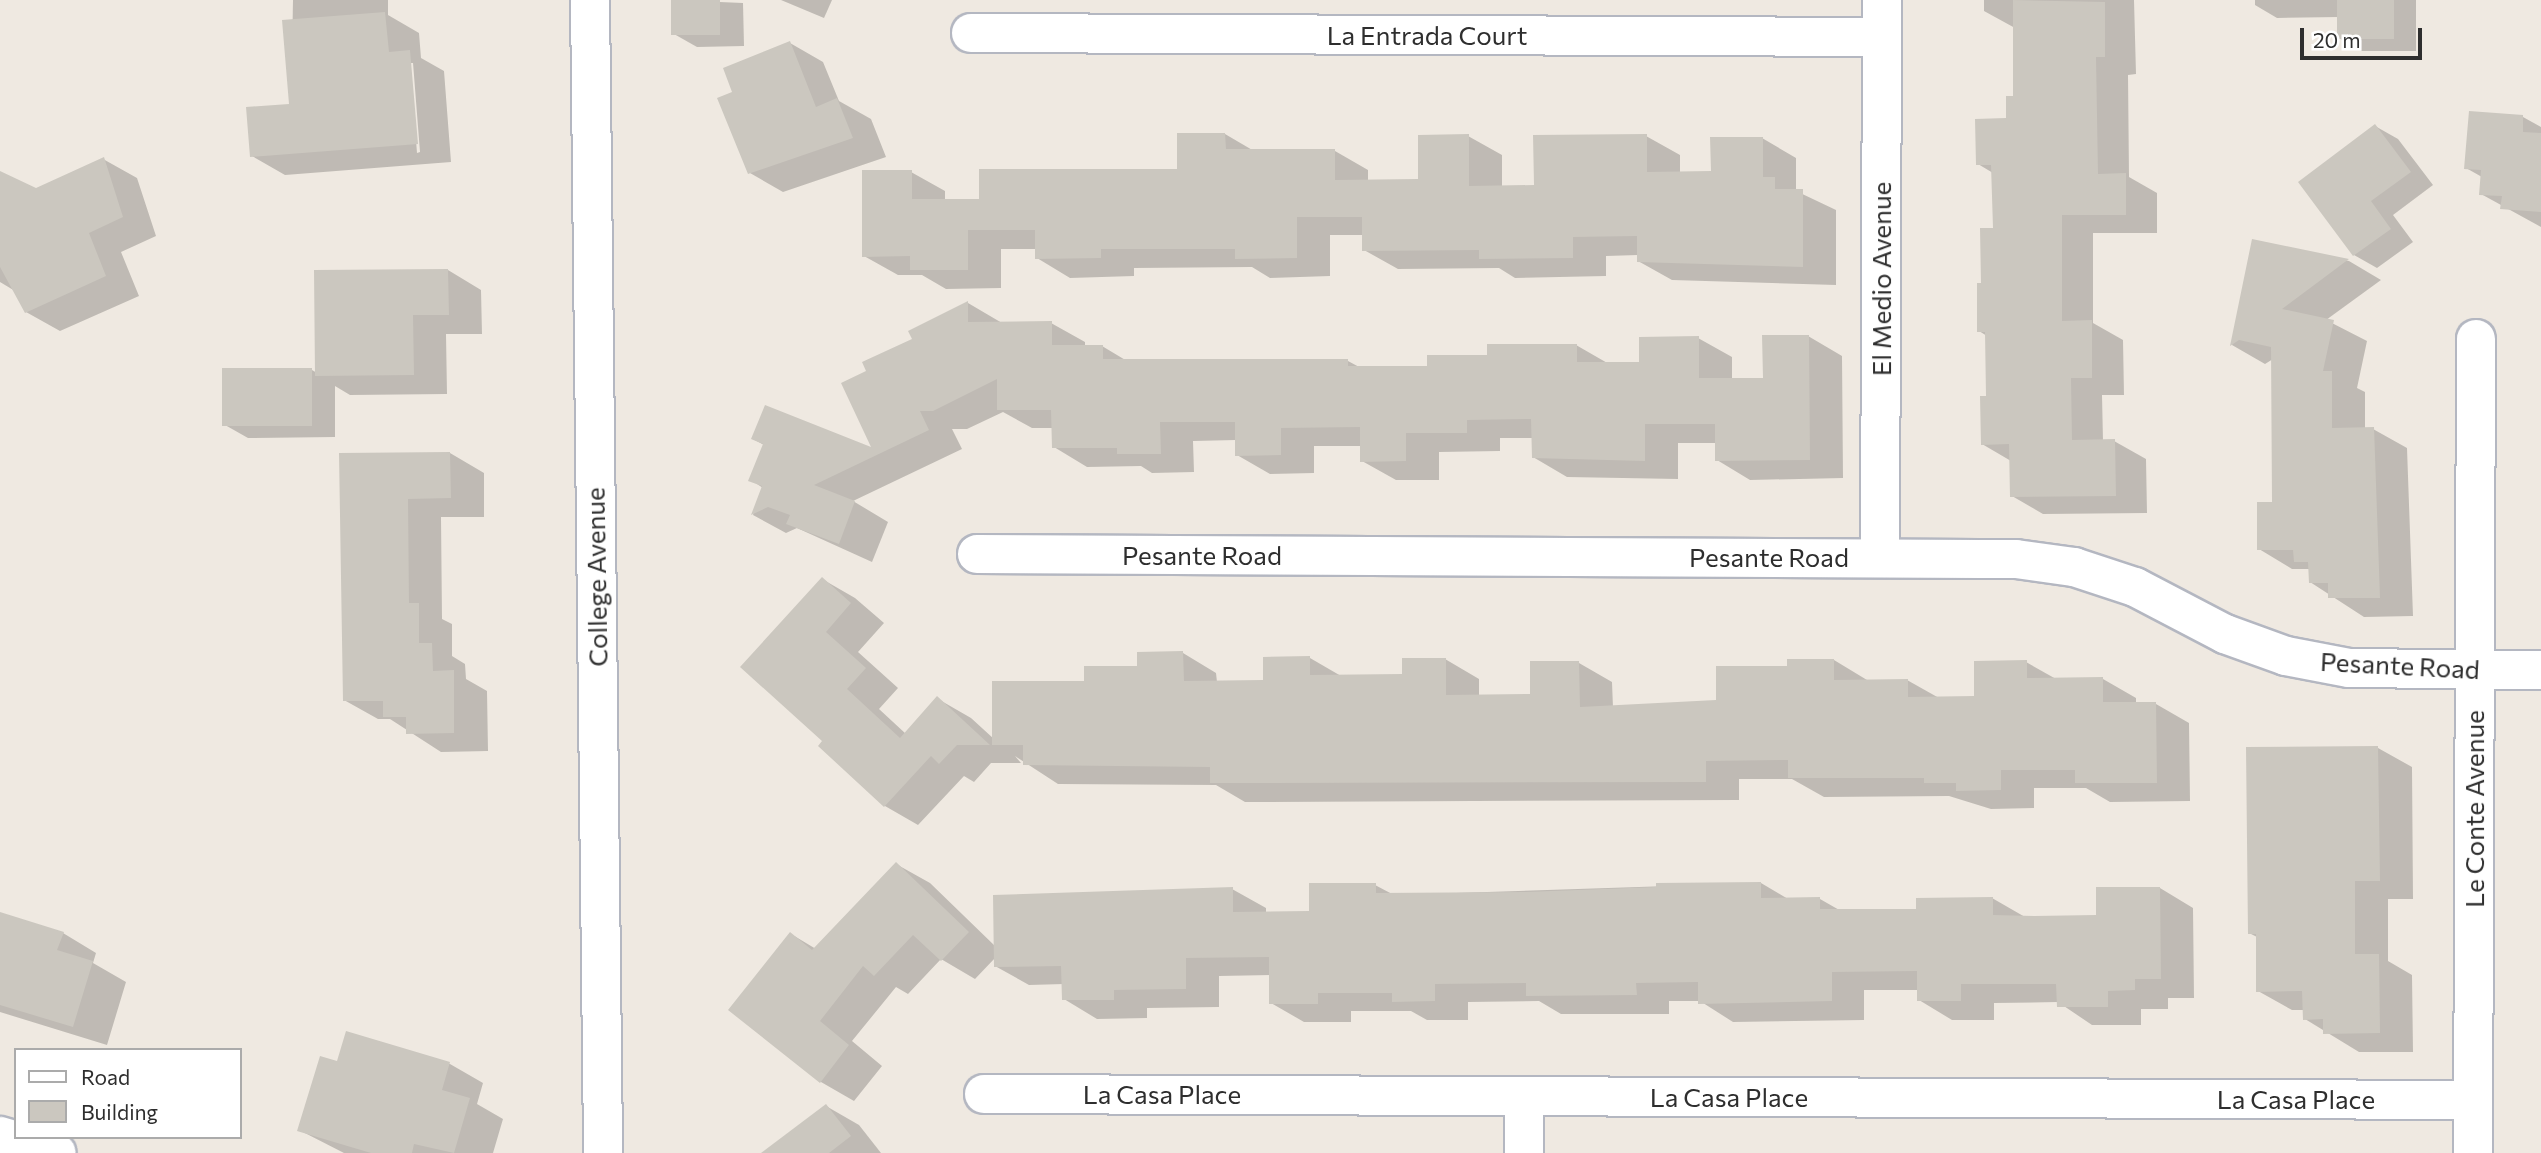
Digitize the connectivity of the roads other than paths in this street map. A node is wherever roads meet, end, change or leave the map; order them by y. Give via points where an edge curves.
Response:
1 (590, 0) edge
2 (1882, 18) edge
3 (971, 33) dead end
4 (2476, 338) dead end
5 (977, 554) dead end
6 (1880, 558) junction
7 (2474, 670) junction
8 (2541, 670) edge
9 (984, 1094) dead end
10 (1524, 1096) junction
11 (2473, 1100) junction
12 (0, 1136) edge
13 (57, 1153) edge
14 (603, 1153) edge
15 (1524, 1153) edge
16 (2473, 1153) edge

1 - 14 street, College Avenue
2 - 3 street, La Entrada Court
2 - 6 street, El Medio Avenue
4 - 7 street, Le Conte Avenue
5 - 6 street, Pesante Road
6 - 7 street, Pesante Road via 2016,559 2074,567 2135,587 2225,634 2286,656 2349,668
7 - 8 street, Pesante Road
7 - 11 street, Le Conte Avenue
9 - 10 street, La Casa Place
10 - 11 street, La Casa Place
10 - 15 street
11 - 16 street, Le Conte Avenue
12 - 13 street

